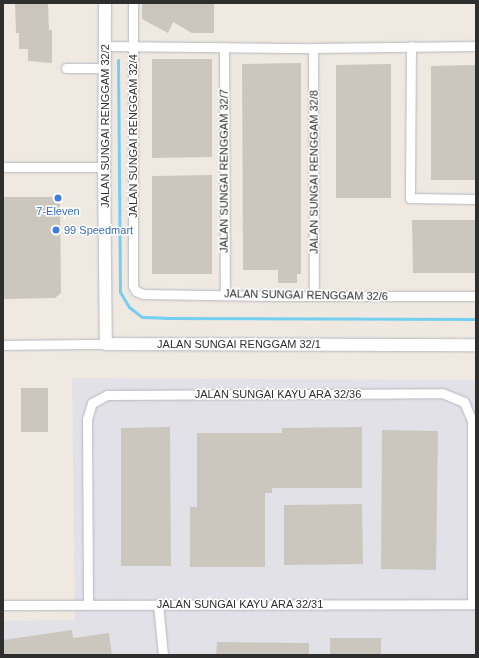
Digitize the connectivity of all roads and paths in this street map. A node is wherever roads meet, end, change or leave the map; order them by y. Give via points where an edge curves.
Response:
1 (105, 3) edge
2 (133, 3) edge
3 (105, 46) junction
4 (133, 46) junction
5 (411, 46) junction
6 (476, 46) edge
7 (224, 47) junction
8 (313, 48) junction
9 (66, 68) dead end
10 (104, 68) junction
11 (104, 166) junction
12 (3, 167) edge
13 (476, 199) edge
14 (136, 291) joint
15 (225, 295) junction
16 (314, 296) junction
17 (476, 296) edge
18 (106, 344) junction
19 (3, 345) edge
20 (476, 345) edge
21 (88, 604) junction
22 (158, 604) junction
23 (474, 604) edge
24 (3, 605) edge
25 (163, 655) edge

1 - 3 street, JALAN SUNGAI RENGGAM 32/2
2 - 4 street, JALAN SUNGAI RENGGAM 32/4
3 - 4 street
3 - 10 street, JALAN SUNGAI RENGGAM 32/2
4 - 7 street
4 - 14 street, JALAN SUNGAI RENGGAM 32/4 via 133,286
5 - 6 street
5 - 8 street
5 - 13 street via 410,198
7 - 8 street
7 - 15 street, JALAN SUNGAI RENGGAM 32/7
8 - 16 street, JALAN SUNGAI RENGGAM 32/8
9 - 10 street
10 - 11 street, JALAN SUNGAI RENGGAM 32/2
11 - 12 street
11 - 18 street, JALAN SUNGAI RENGGAM 32/2
14 - 15 street, JALAN SUNGAI RENGGAM 32/6 via 143,294
15 - 16 street, JALAN SUNGAI RENGGAM 32/6
16 - 17 street, JALAN SUNGAI RENGGAM 32/6
18 - 19 street, JALAN SUNGAI RENGGAM 32/1
18 - 20 street, JALAN SUNGAI RENGGAM 32/1
21 - 22 street, JALAN SUNGAI KAYU ARA 32/31
21 - 23 street, JALAN SUNGAI KAYU ARA 32/36 via 87,419 92,402 107,395 442,392 464,402 472,421
21 - 24 street, JALAN SUNGAI KAYU ARA 32/31
22 - 23 street, JALAN SUNGAI KAYU ARA 32/31
22 - 25 street

